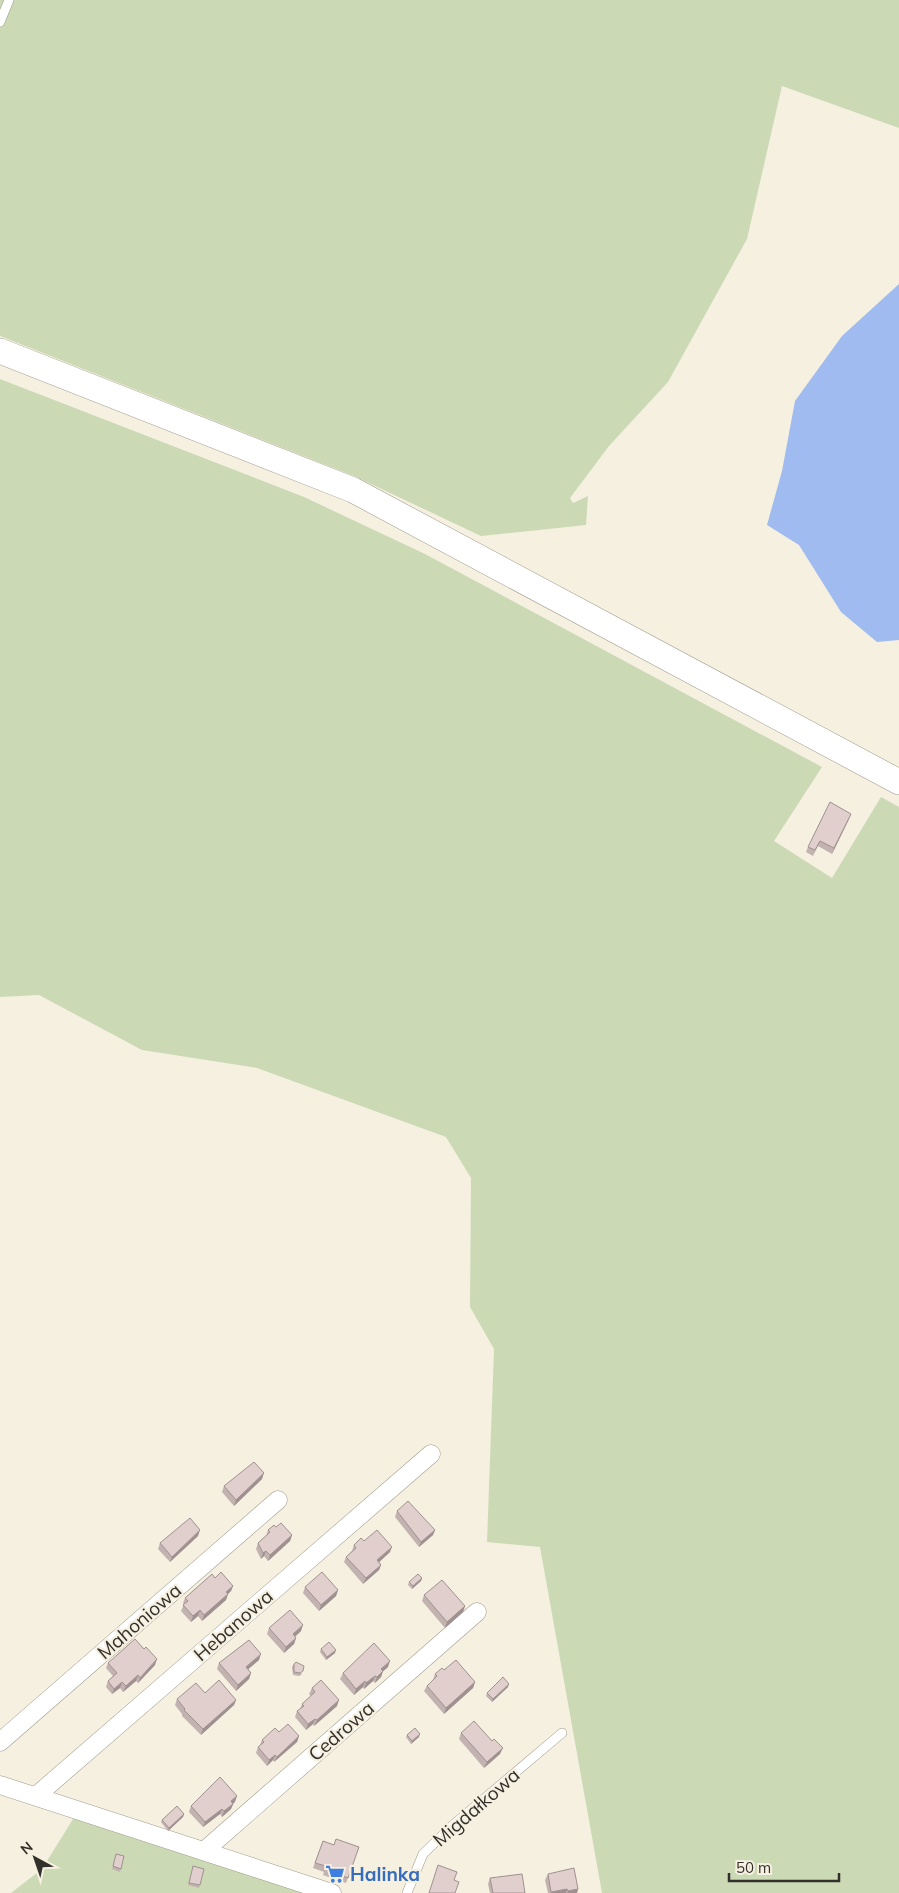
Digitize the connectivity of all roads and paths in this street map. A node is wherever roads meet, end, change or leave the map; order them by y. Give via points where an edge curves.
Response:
1 (8, 0) edge
2 (0, 22) edge
3 (0, 351) edge
4 (899, 782) edge
5 (430, 1454) dead end
6 (278, 1500) dead end
7 (478, 1612) dead end
8 (562, 1733) dead end
9 (0, 1742) edge
10 (0, 1785) edge
11 (36, 1796) junction
12 (204, 1851) junction
13 (332, 1893) edge
14 (407, 1893) edge

1 - 2 lane
3 - 4 main road via 353,490
5 - 11 street, Hebanowa
6 - 9 street, Mahoniowa
7 - 12 street, Cedrowa
8 - 14 lane, Migdałkowa via 423,1854
10 - 11 street
11 - 12 street
12 - 13 street

